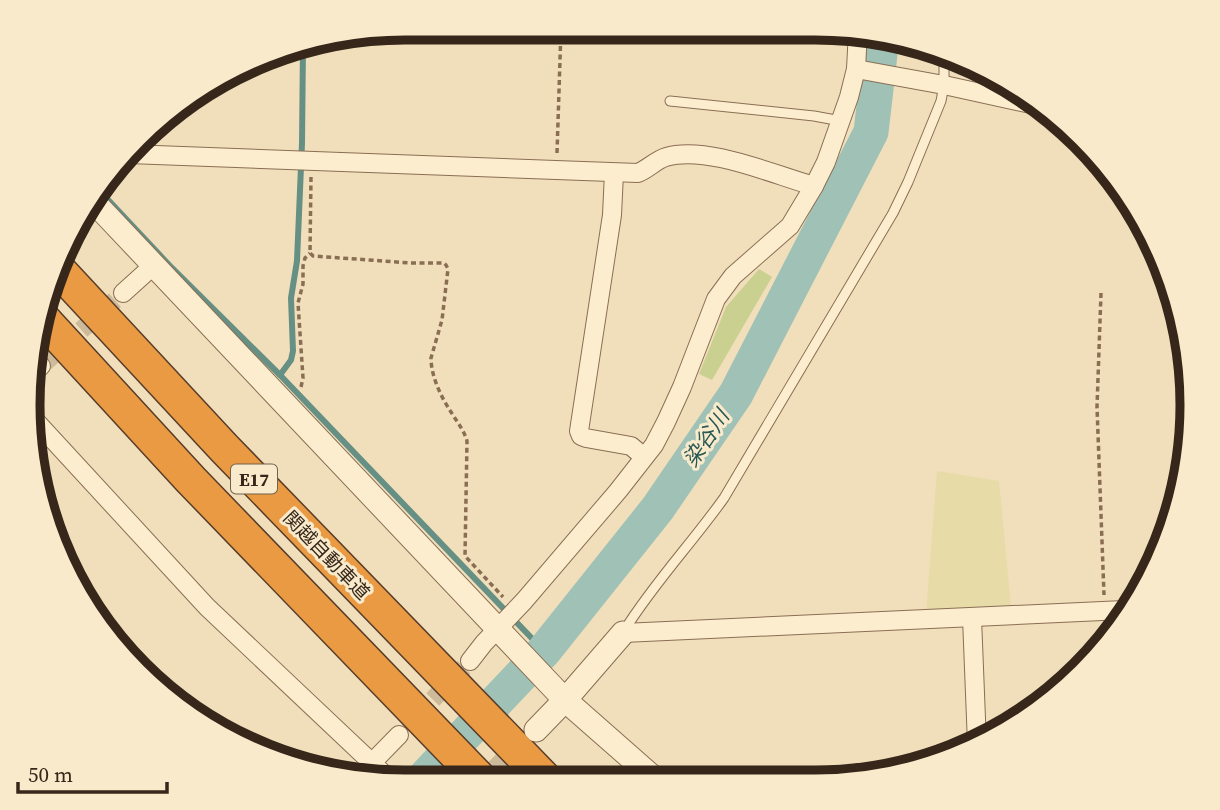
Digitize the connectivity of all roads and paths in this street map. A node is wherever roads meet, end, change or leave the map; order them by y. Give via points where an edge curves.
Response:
1 (561, 40) edge
2 (859, 43) edge
3 (943, 64) edge
4 (860, 70) junction
5 (940, 84) junction
6 (670, 101) dead end
7 (1016, 101) edge
8 (841, 121) junction
9 (140, 154) edge
10 (311, 161) junction
11 (556, 169) junction
12 (614, 173) junction
13 (814, 186) junction
14 (99, 207) edge
15 (310, 253) junction
16 (154, 265) junction
17 (64, 276) edge
18 (124, 293) tunnel mouth
19 (1101, 293) dead end
20 (49, 326) edge
21 (300, 387) dead end
22 (41, 427) edge
23 (644, 457) junction
24 (515, 610) junction
25 (1116, 610) edge
26 (1104, 611) junction
27 (972, 618) junction
28 (500, 633) junction
29 (624, 633) junction
30 (463, 674) junction
31 (561, 696) junction
32 (411, 728) junction
33 (977, 732) edge
34 (521, 735) junction
35 (379, 769) edge
36 (381, 769) edge
37 (468, 770) edge
38 (540, 770) edge
39 (645, 770) edge

1 - 11 path
2 - 4 street
3 - 5 lane
4 - 5 street
4 - 8 street
5 - 7 street
5 - 29 lane via 941,101 893,213 724,498
6 - 8 lane
8 - 13 street
9 - 10 street
10 - 11 street
10 - 15 path
11 - 12 street
12 - 13 street via 638,173 666,157 702,155
12 - 23 street via 612,215 579,430 586,438 631,446
13 - 23 street via 790,226 733,276 716,299 682,387
14 - 16 street
15 - 21 path via 303,266 298,303
15 - 24 path via 446,265 442,320 431,364 467,442 466,556
16 - 18 street
16 - 28 street
17 - 30 highway, 関越自動車道 / E17 via 225,449
19 - 26 path via 1097,407
20 - 32 highway, E17
22 - 35 street via 207,607
23 - 24 street
24 - 28 street
25 - 26 street
26 - 27 street
27 - 29 street
27 - 33 street
28 - 30 street via 484,643
28 - 31 street
29 - 31 street
30 - 34 highway, E17
31 - 34 street
31 - 39 street
32 - 36 street
32 - 37 highway, E17
34 - 38 highway, E17

